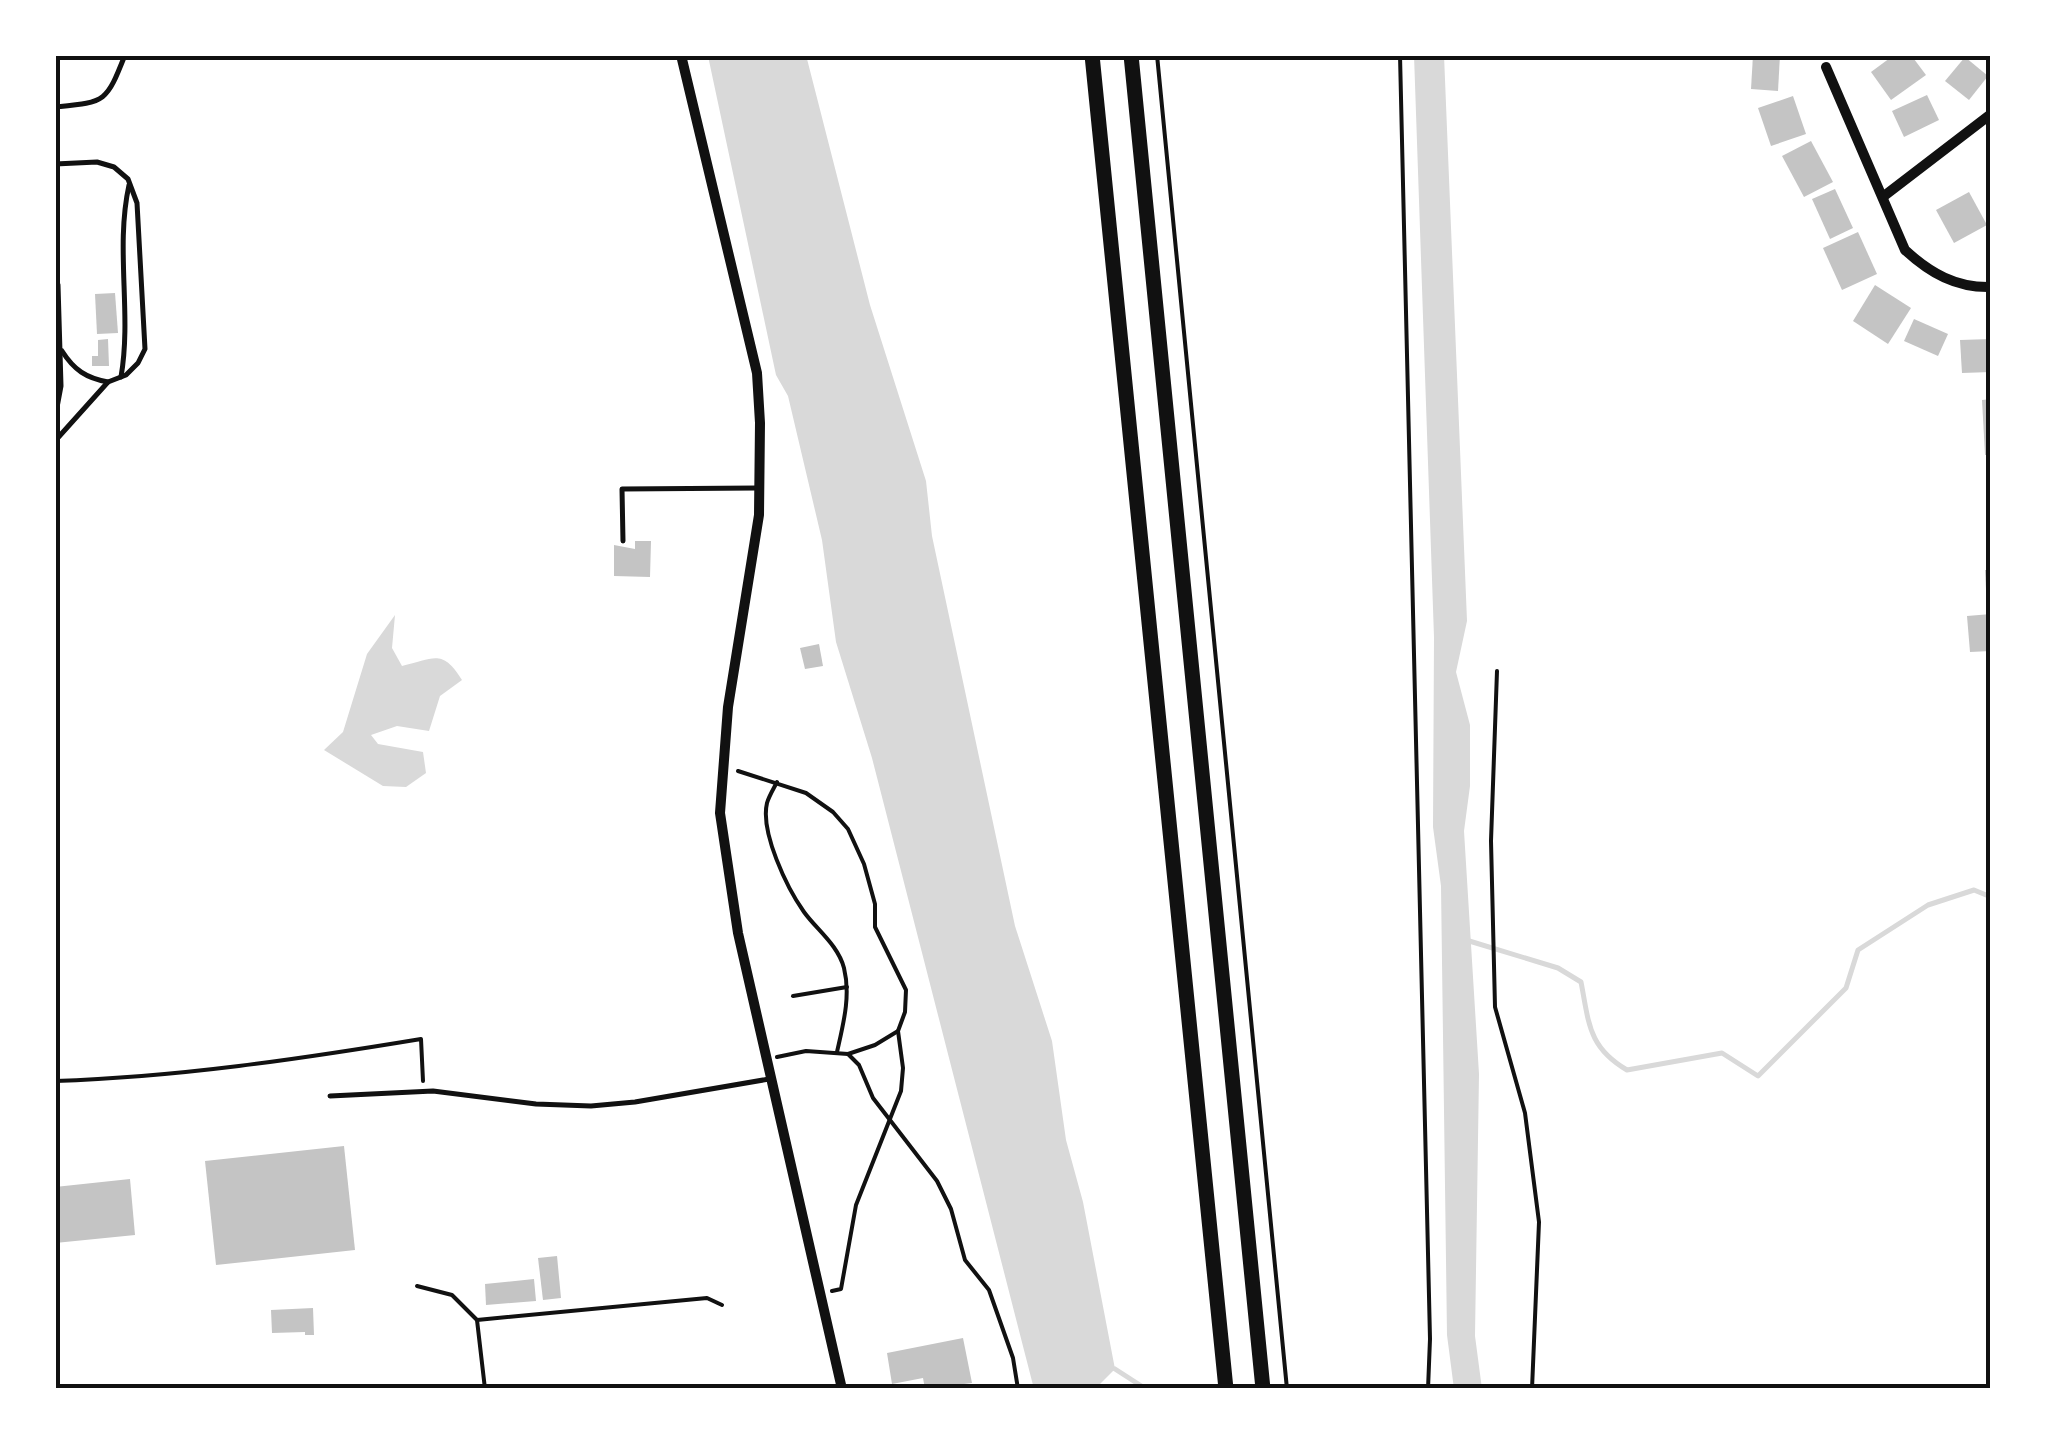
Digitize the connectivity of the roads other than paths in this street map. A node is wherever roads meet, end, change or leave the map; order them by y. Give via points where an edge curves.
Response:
1 (125, 55) edge
2 (680, 55) edge
3 (1092, 55) edge
4 (1130, 55) edge
5 (1826, 67) dead end
6 (55, 107) edge
7 (1991, 114) edge
8 (55, 164) edge
9 (129, 182) junction
10 (1884, 196) junction
11 (55, 277) edge
12 (1991, 287) edge
13 (60, 349) junction
14 (121, 377) junction
15 (108, 382) junction
16 (55, 418) edge
17 (55, 442) edge
18 (759, 488) junction
19 (622, 541) dead end
20 (772, 1079) junction
21 (330, 1096) dead end
22 (842, 1389) edge
23 (1226, 1389) edge
24 (1263, 1389) edge

1 - 6 lane via 111,90 96,103
2 - 18 street via 757,373
3 - 23 main road
4 - 24 main road
5 - 10 street
7 - 10 street
8 - 9 lane via 96,162 114,167
9 - 14 lane
9 - 14 lane via 146,349
10 - 12 street via 1905,250 1923,266 1948,281
11 - 13 lane
13 - 15 lane via 73,368
13 - 16 lane
14 - 15 lane
15 - 17 lane
18 - 19 lane via 622,488
18 - 20 street via 720,813 738,933
20 - 21 lane via 591,1106 424,1090
20 - 22 street

